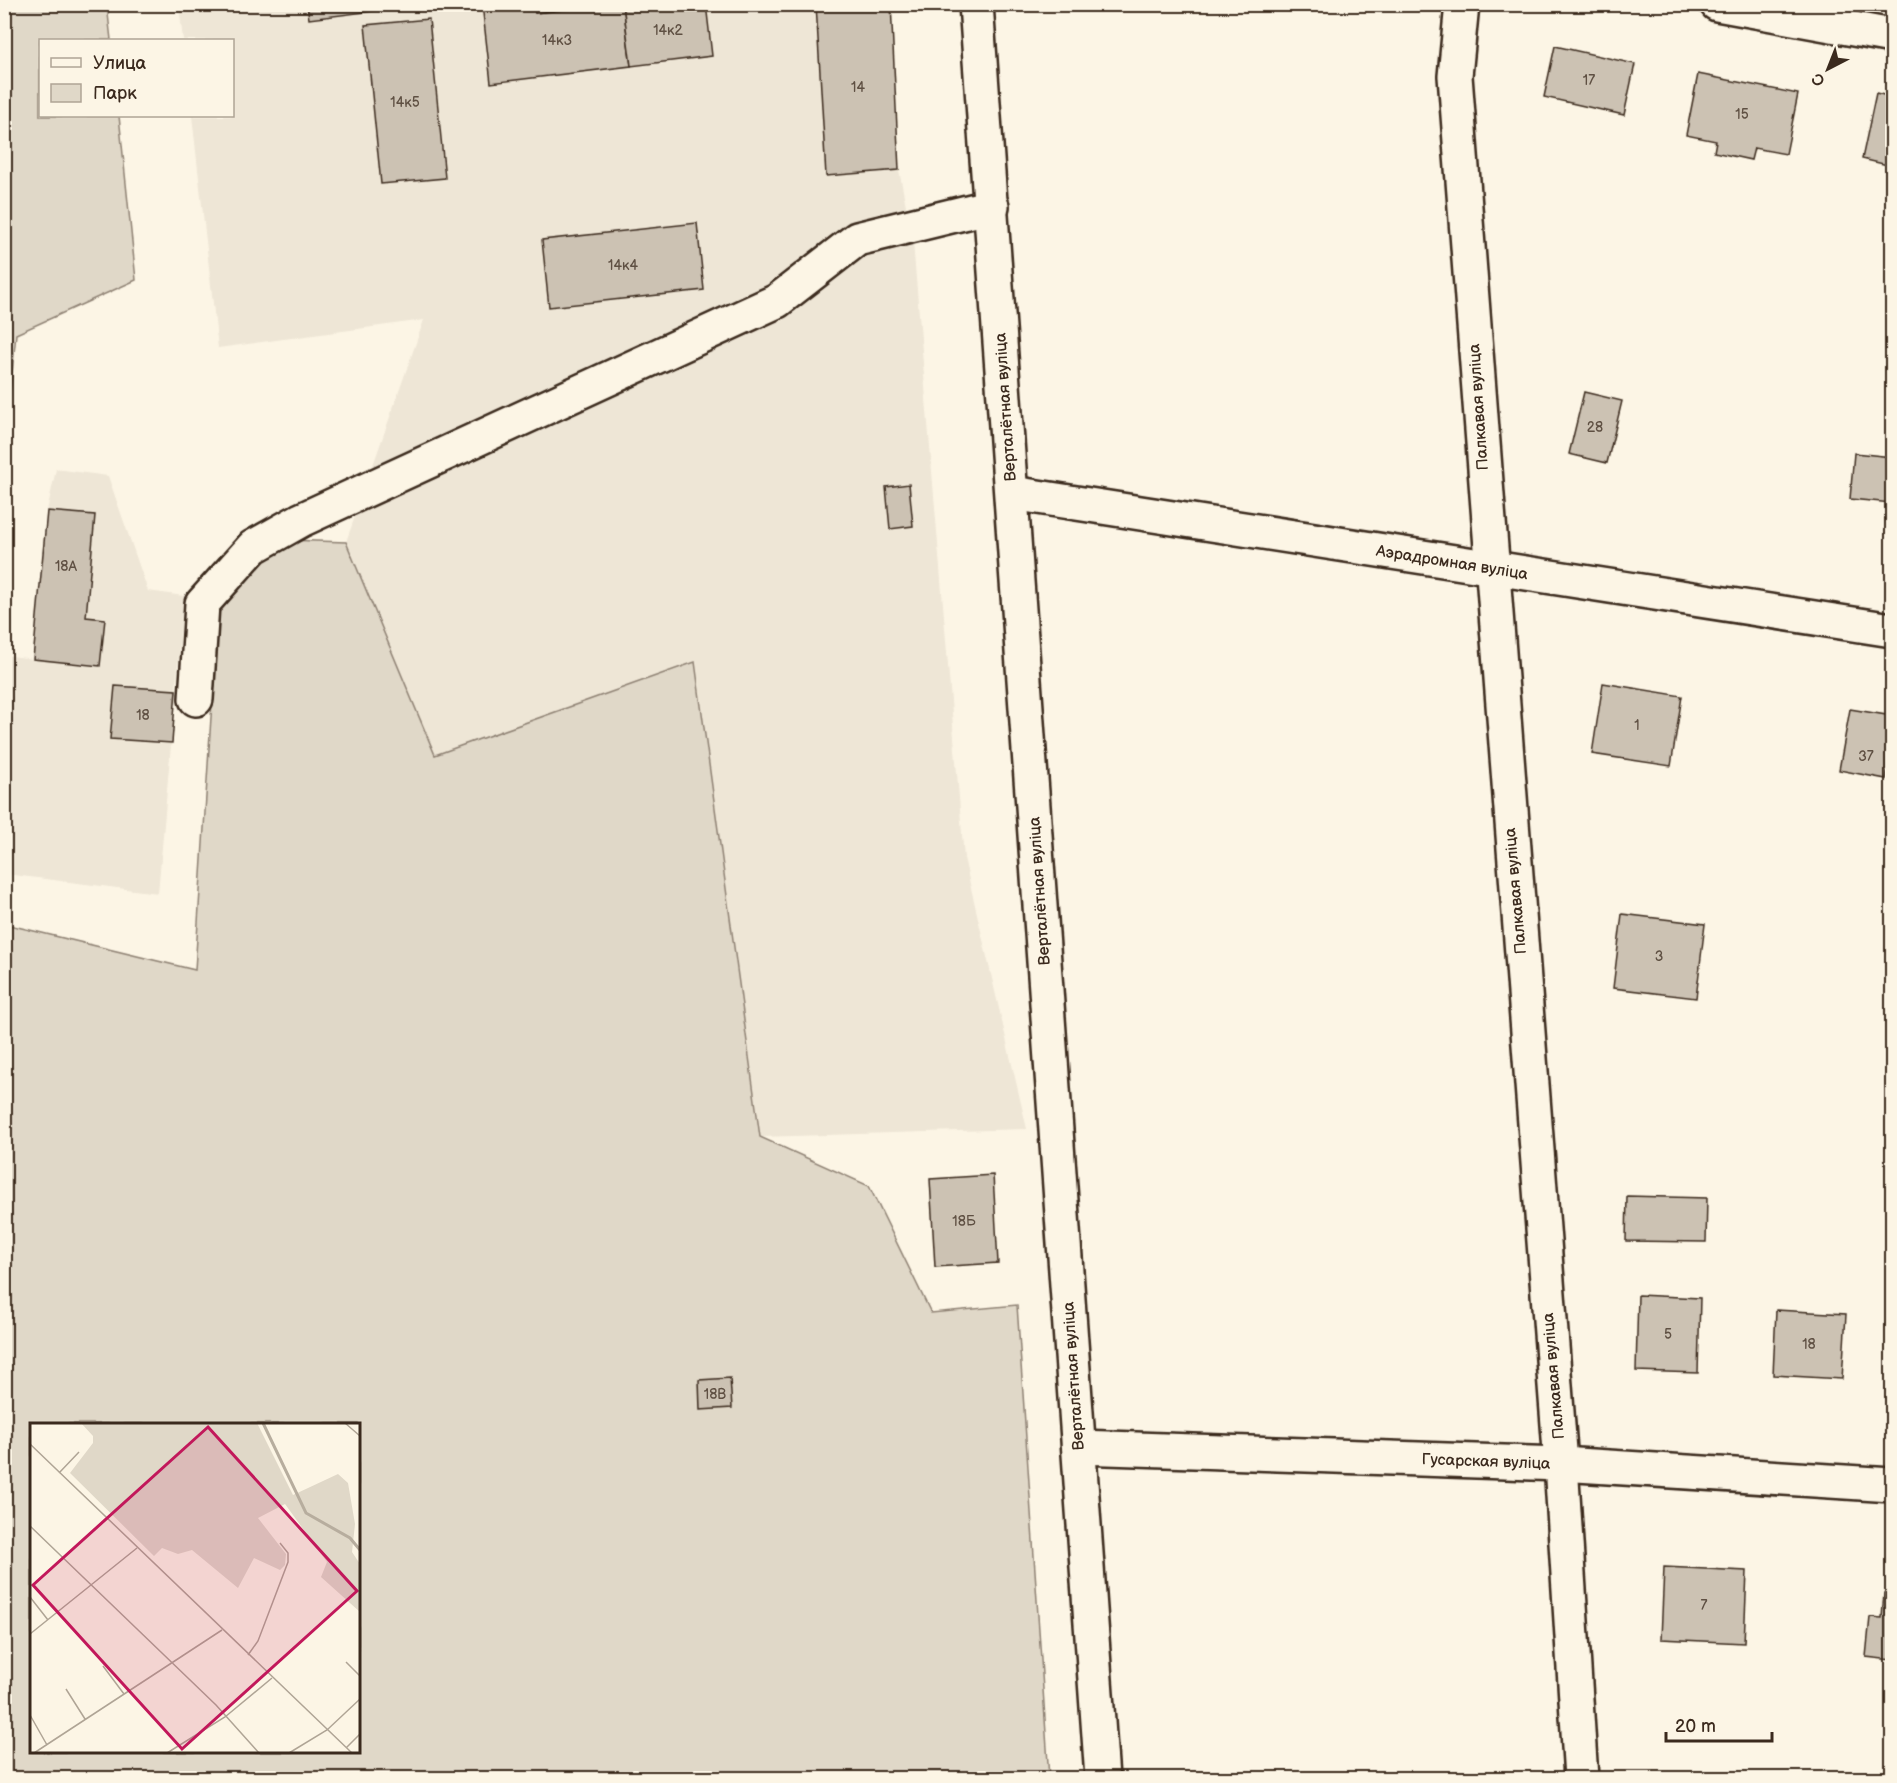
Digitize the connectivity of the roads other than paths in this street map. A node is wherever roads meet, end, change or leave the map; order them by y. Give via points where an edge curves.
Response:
1 (976, 4) edge
2 (1462, 4) edge
3 (1717, 4) edge
4 (1893, 36) edge
5 (992, 206) junction
6 (1012, 493) junction
7 (1491, 569) junction
8 (1893, 630) edge
9 (196, 699) dead end
10 (1079, 1447) junction
11 (1561, 1464) junction
12 (1893, 1485) edge
13 (1102, 1779) edge
14 (1581, 1779) edge

1 - 5 street, Верталётная вуліца
2 - 7 street, Палкавая вуліца via 1455,76
3 - 4 street
5 - 6 street, Верталётная вуліца
5 - 9 street via 857,239 777,301 301,520 253,547 202,604
6 - 7 street, Аэрадромная вуліца
6 - 10 street, Верталётная вуліца
7 - 8 street, Аэрадромная вуліца
7 - 11 street, Палкавая вуліца
10 - 11 street, Гусарская вуліца
10 - 13 street, Верталётная вуліца
11 - 12 street, Гусарская вуліца
11 - 14 street, Палкавая вуліца

